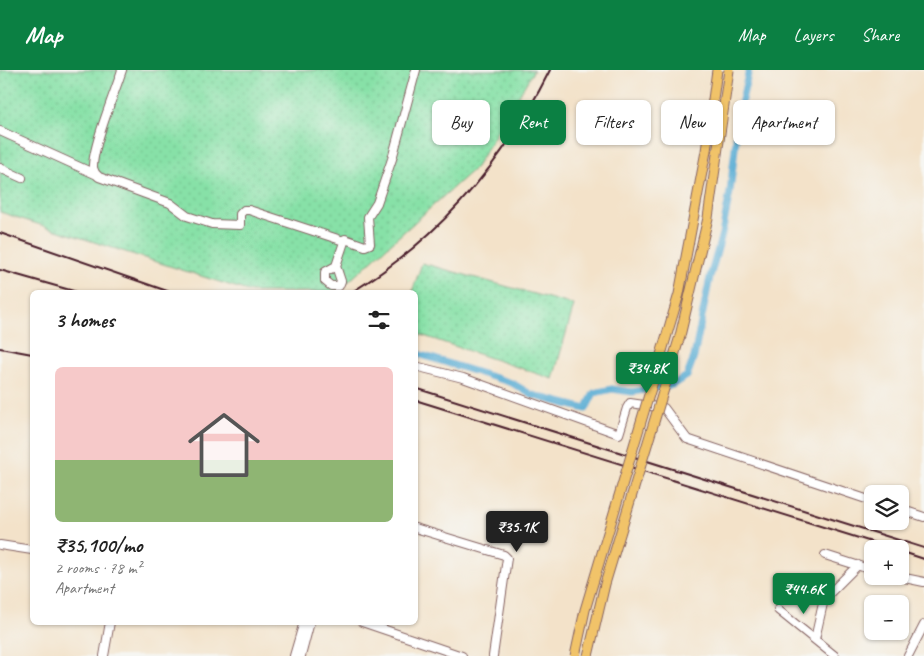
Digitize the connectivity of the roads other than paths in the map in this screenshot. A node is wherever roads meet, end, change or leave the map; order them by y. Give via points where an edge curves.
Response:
1 (122, 70) edge
2 (416, 70) edge
3 (717, 70) edge
4 (729, 70) edge
5 (0, 131) edge
6 (0, 168) edge
7 (95, 174) junction
8 (22, 178) dead end
9 (344, 241) junction
10 (336, 266) dead end
11 (418, 367) edge
12 (864, 498) edge
13 (909, 513) edge
14 (924, 517) edge
15 (418, 529) edge
16 (0, 545) edge
17 (30, 550) edge
18 (824, 555) dead end
19 (858, 565) junction
20 (864, 567) edge
21 (909, 579) edge
22 (924, 582) edge
23 (778, 610) dead end
24 (109, 625) edge
25 (303, 625) edge
26 (309, 625) edge
27 (371, 625) edge
28 (924, 625) edge
29 (815, 640) junction
30 (104, 656) edge
31 (294, 656) edge
32 (301, 656) edge
33 (462, 656) edge
34 (494, 656) edge
35 (575, 656) edge
36 (588, 656) edge
37 (835, 656) edge
38 (908, 656) edge

1 - 7 street via 99,138 93,166
2 - 9 street via 392,159 377,203 368,217 370,244 365,246
3 - 35 main road, bridge via 706,151 679,294 585,610
4 - 36 main road, bridge via 708,218 680,336 605,584
5 - 7 street
6 - 8 street
7 - 9 street via 212,224 240,225 240,214 249,210
9 - 10 street
11 - 12 street via 463,378 619,434 630,403 664,408 687,439
13 - 14 street
15 - 34 street via 507,558
16 - 17 street
18 - 19 street
19 - 20 street
19 - 29 street via 824,599
21 - 22 street
23 - 29 street
24 - 30 street
25 - 31 street
26 - 32 street
27 - 33 street
28 - 38 street
29 - 37 street

